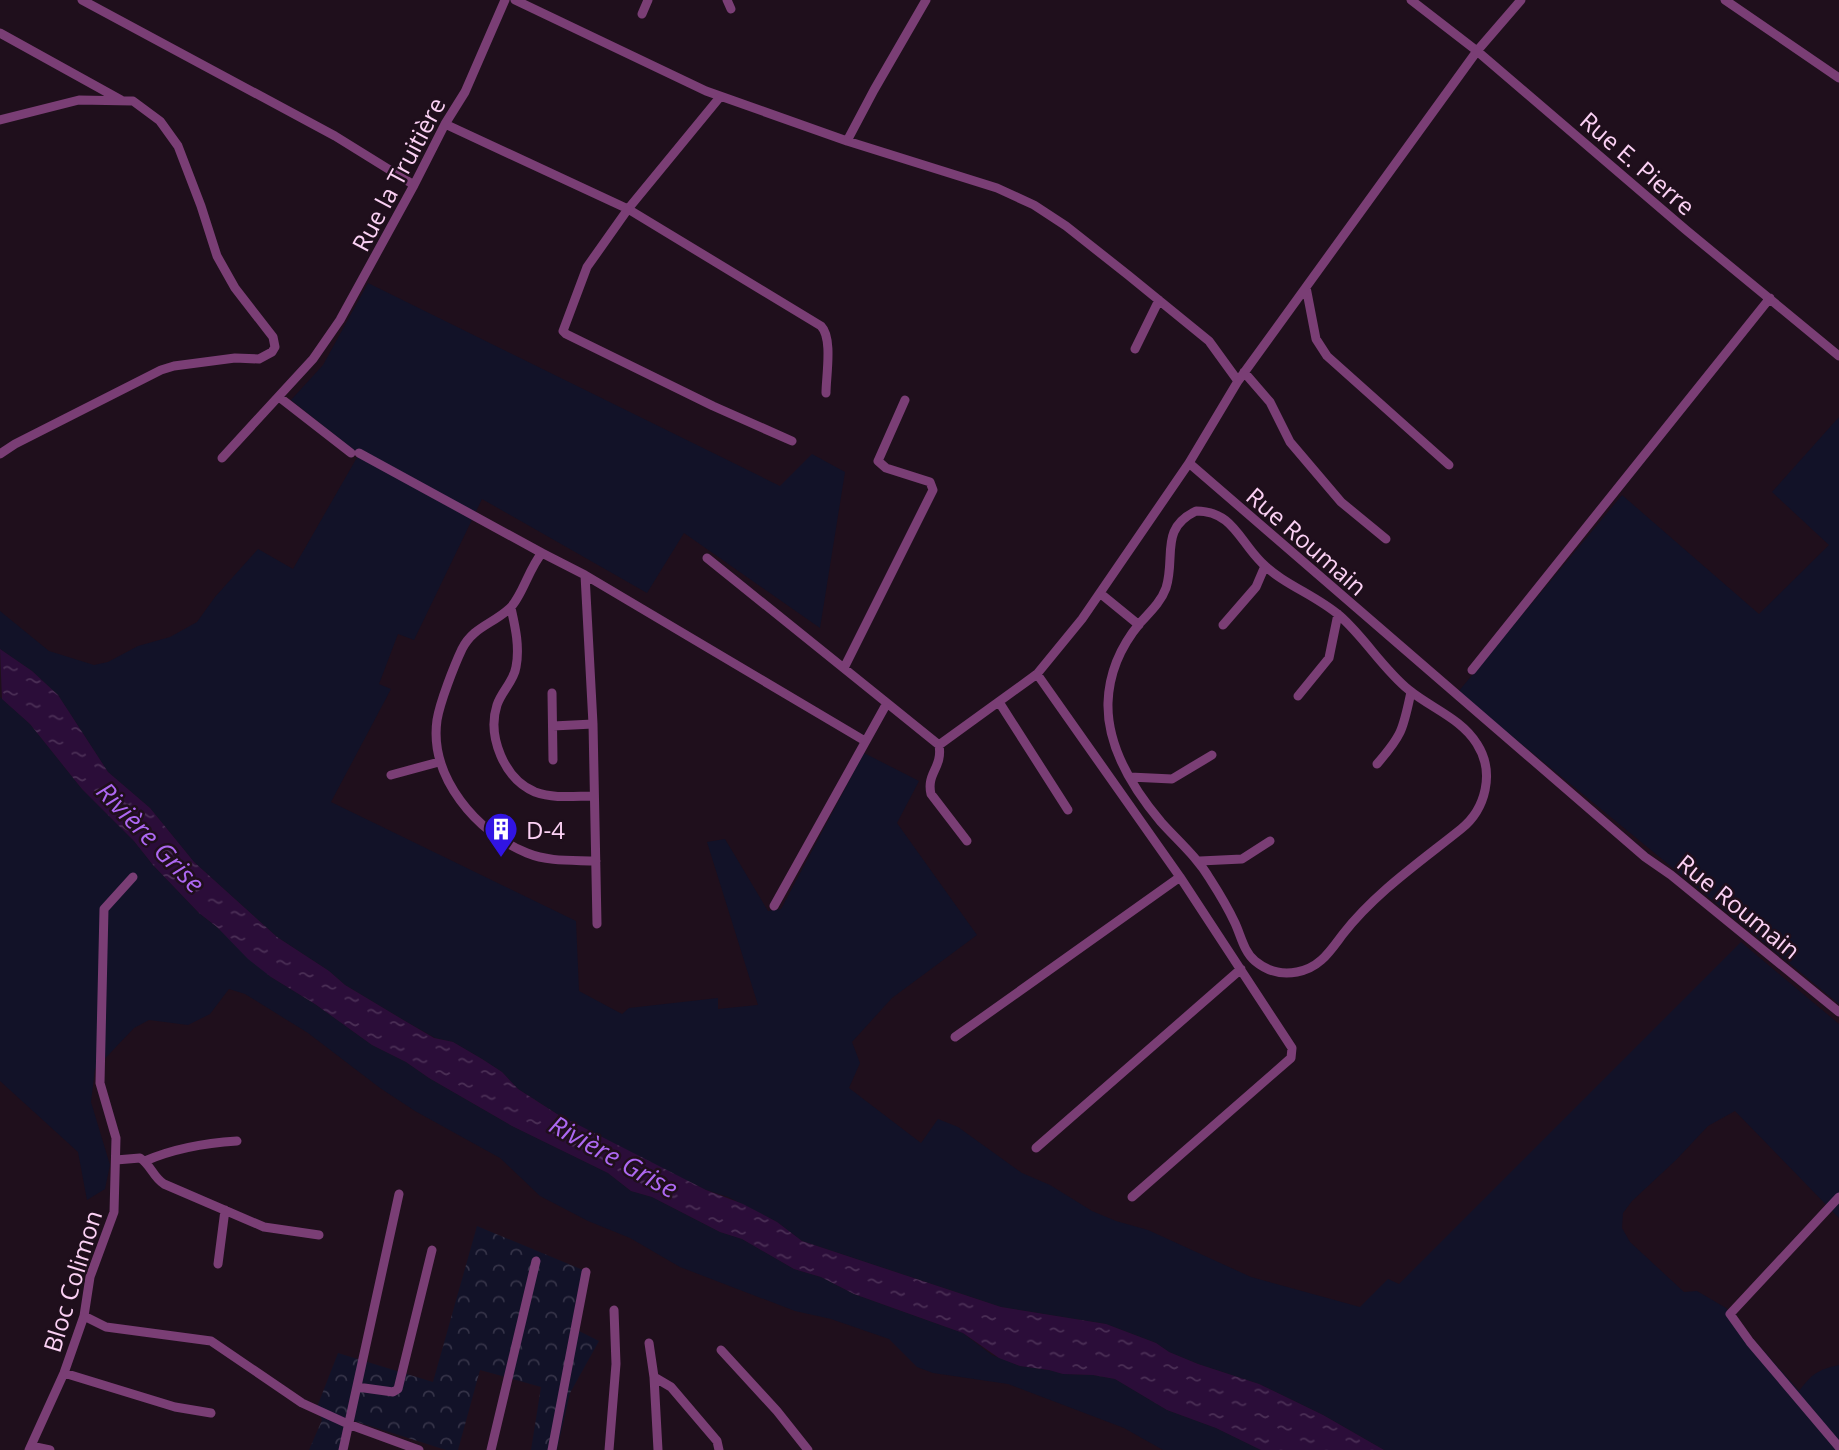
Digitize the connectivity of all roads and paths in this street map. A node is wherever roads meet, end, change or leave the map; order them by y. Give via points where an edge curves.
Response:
1 (82, 0) edge
2 (505, 0) edge
3 (515, 0) edge
4 (648, 0) edge
5 (926, 0) edge
6 (1411, 0) edge
7 (1521, 0) edge
8 (1725, 0) edge
9 (642, 14) dead end
10 (0, 33) edge
11 (1477, 51) junction
12 (1839, 78) edge
13 (720, 97) junction
14 (121, 101) junction
15 (0, 120) edge
16 (445, 124) junction
17 (847, 141) junction
18 (415, 185) junction
19 (628, 209) junction
20 (1306, 287) junction
21 (1770, 298) junction
22 (1159, 300) junction
23 (1135, 349) dead end
24 (1839, 356) edge
25 (1244, 372) junction
26 (1238, 381) junction
27 (826, 393) dead end
28 (279, 397) junction
29 (905, 401) dead end
30 (792, 442) dead end
31 (0, 454) edge
32 (222, 458) dead end
33 (1189, 463) junction
34 (1449, 465) dead end
35 (1386, 539) dead end
36 (542, 553) junction
37 (707, 558) dead end
38 (1265, 566) junction
39 (584, 575) junction
40 (1101, 594) junction
41 (511, 608) junction
42 (1338, 614) junction
43 (1139, 625) junction
44 (1223, 625) dead end
45 (844, 668) junction
46 (1472, 670) dead end
47 (1037, 674) junction
48 (1410, 692) junction
49 (552, 693) dead end
50 (1298, 696) dead end
51 (999, 702) junction
52 (887, 703) junction
53 (593, 724) junction
54 (553, 726) junction
55 (865, 741) junction
56 (939, 745) junction
57 (1212, 755) dead end
58 (553, 760) dead end
59 (439, 762) junction
60 (1377, 764) dead end
61 (391, 775) dead end
62 (1130, 777) junction
63 (594, 796) junction
64 (1068, 810) dead end
65 (967, 841) dead end
66 (1270, 841) dead end
67 (596, 861) junction
68 (1199, 861) junction
69 (133, 877) dead end
70 (1180, 877) junction
71 (774, 906) dead end
72 (597, 924) dead end
73 (1241, 969) junction
74 (1839, 1012) edge
75 (955, 1037) dead end
76 (237, 1141) dead end
77 (1037, 1148) dead end
78 (116, 1160) junction
79 (145, 1161) junction
80 (399, 1194) dead end
81 (1132, 1197) dead end
82 (1839, 1197) edge
83 (225, 1210) junction
84 (319, 1235) dead end
85 (432, 1250) dead end
86 (536, 1261) dead end
87 (218, 1264) dead end
88 (586, 1272) dead end
89 (614, 1310) dead end
90 (84, 1316) junction
91 (649, 1343) dead end
92 (721, 1350) dead end
93 (64, 1373) junction
94 (654, 1377) junction
95 (357, 1387) junction
96 (211, 1413) dead end
97 (348, 1424) junction
98 (1839, 1447) edge
99 (30, 1448) edge
100 (50, 1450) edge
101 (343, 1450) edge
102 (419, 1450) edge
103 (491, 1450) edge
104 (552, 1450) edge
105 (609, 1450) edge
106 (658, 1450) edge
107 (719, 1450) edge
108 (808, 1450) edge

1 - 18 street via 335,136
2 - 16 street, Rue la Truitière via 465,92
3 - 13 street
4 - 9 street
5 - 17 street
6 - 11 street, Rue E. Pierre
7 - 11 street
8 - 12 street
10 - 14 street
11 - 20 street
11 - 21 street, Rue E. Pierre
13 - 17 street
13 - 19 street
14 - 15 street via 79,100
14 - 31 street via 133,101 160,121 178,146 216,256 234,288 273,337 275,347 259,359 235,358 161,370
16 - 18 street, Rue la Truitière
16 - 19 street
17 - 22 street via 998,188 1034,205
18 - 28 street, Rue la Truitière via 340,320
19 - 27 street via 826,331
19 - 30 street via 587,267 563,327 566,334
20 - 25 street
20 - 34 street via 1316,339 1328,356
21 - 24 street, Rue E. Pierre
21 - 46 street
22 - 23 street
22 - 26 street via 1209,341
25 - 26 street
25 - 35 street via 1270,402 1284,433 1340,502
26 - 33 street
28 - 32 street, Rue la Truitière
28 - 36 street via 355,453
29 - 45 street via 878,461 930,482 933,490
33 - 40 street
33 - 74 street, Rue Roumain via 1645,857
36 - 39 street
36 - 41 street
37 - 45 street
38 - 42 street
38 - 43 street via 1222,517 1196,511 1175,527 1165,590
38 - 44 street via 1256,587
39 - 53 street
39 - 55 street
40 - 43 street
40 - 47 street
41 - 59 street via 477,629 461,651 438,719
41 - 63 street via 517,631 516,666 497,704 497,748 517,779 534,791
42 - 48 street
42 - 50 street via 1329,657
43 - 62 street via 1117,659 1108,704 1112,737
45 - 52 street
47 - 51 street
47 - 70 street
48 - 60 street via 1404,728
48 - 68 street via 1473,739 1487,776 1481,804 1468,822 1388,886 1320,962 1293,973 1269,970 1257,963
49 - 54 street
51 - 56 street
51 - 64 street
52 - 55 street
52 - 56 street
53 - 54 street
53 - 63 street
54 - 58 street
55 - 71 street
56 - 65 street via 931,794
57 - 62 street via 1172,779
59 - 61 street
59 - 67 street via 467,807 511,845 555,860
62 - 68 street via 1161,821
63 - 67 street
66 - 68 street via 1241,859
67 - 72 street
69 - 78 street, Bloc Colimon via 104,909 100,1083 116,1138
70 - 73 street
70 - 75 street
73 - 77 street
73 - 81 street via 1292,1048 1291,1058
76 - 79 street via 203,1143
78 - 79 street via 135,1157
78 - 90 street, Bloc Colimon via 114,1212 90,1277
79 - 83 street via 159,1181
80 - 95 street
82 - 98 street via 1730,1314
83 - 84 street via 264,1227
83 - 87 street
85 - 95 street via 398,1389
86 - 103 street
88 - 104 street
89 - 105 street via 616,1364
90 - 93 street, Bloc Colimon
90 - 97 street via 106,1327 211,1341 302,1403
91 - 94 street
92 - 108 street
93 - 96 street via 175,1407
93 - 99 street, Bloc Colimon
94 - 106 street
94 - 107 street via 671,1387 717,1441
95 - 97 street
97 - 101 street
97 - 102 street
99 - 100 street

